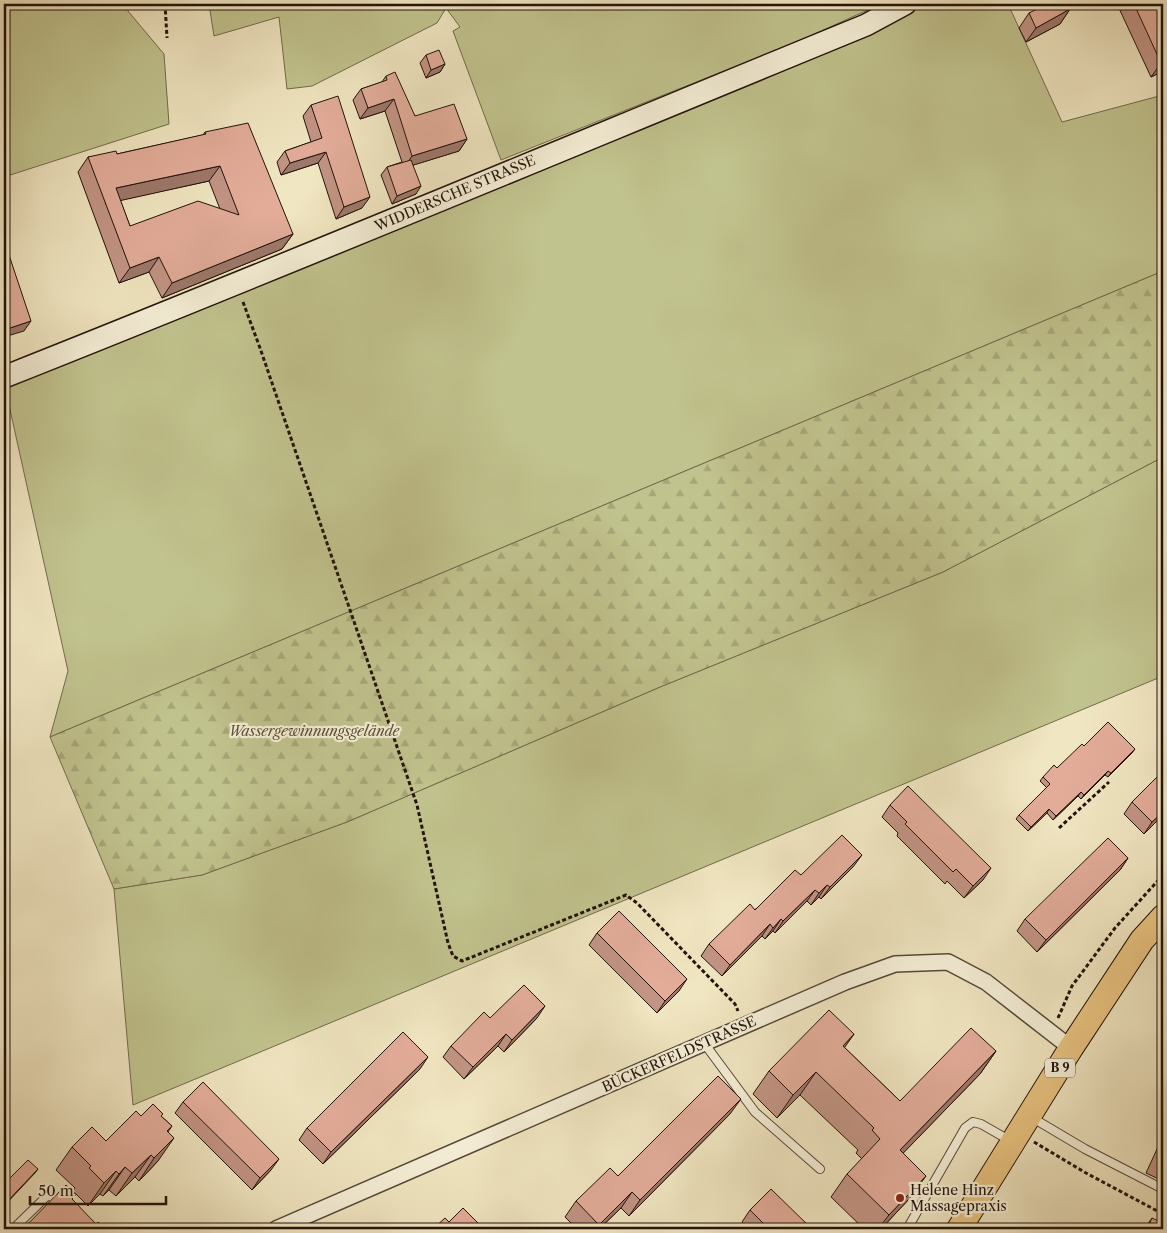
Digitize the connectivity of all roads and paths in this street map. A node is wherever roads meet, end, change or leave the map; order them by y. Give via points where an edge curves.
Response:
1 (165, 4) edge
2 (905, 4) edge
3 (167, 38) dead end
4 (236, 285) junction
5 (4, 377) edge
6 (1110, 782) dead end
7 (1059, 828) dead end
8 (1163, 917) edge
9 (745, 1025) junction
10 (704, 1043) junction
11 (1071, 1048) junction
12 (1021, 1130) junction
13 (820, 1169) dead end
14 (1163, 1189) edge
15 (63, 1208) edge
16 (1163, 1214) edge
17 (13, 1229) edge
18 (276, 1229) edge
19 (913, 1229) edge
20 (959, 1229) edge

1 - 3 path
2 - 4 street, WIDDERSCHE STRASSE via 866,25
4 - 5 street, WIDDERSCHE STRASSE
4 - 9 path via 417,804 453,956 462,961 626,895 736,1004
6 - 7 path
8 - 11 main road, B 9 via 1142,940
9 - 10 street, BÜCKERFELDSTRASSE
9 - 11 street, BÜCKERFELDSTRASSE via 895,964 948,962 986,982
10 - 13 lane via 755,1112
10 - 18 street, BÜCKERFELDSTRASSE
11 - 12 main road, B 9
12 - 14 lane via 1084,1149
12 - 16 path via 1086,1173
12 - 19 lane via 972,1122 965,1128 910,1224
12 - 20 main road, B 9
15 - 17 lane via 49,1194

